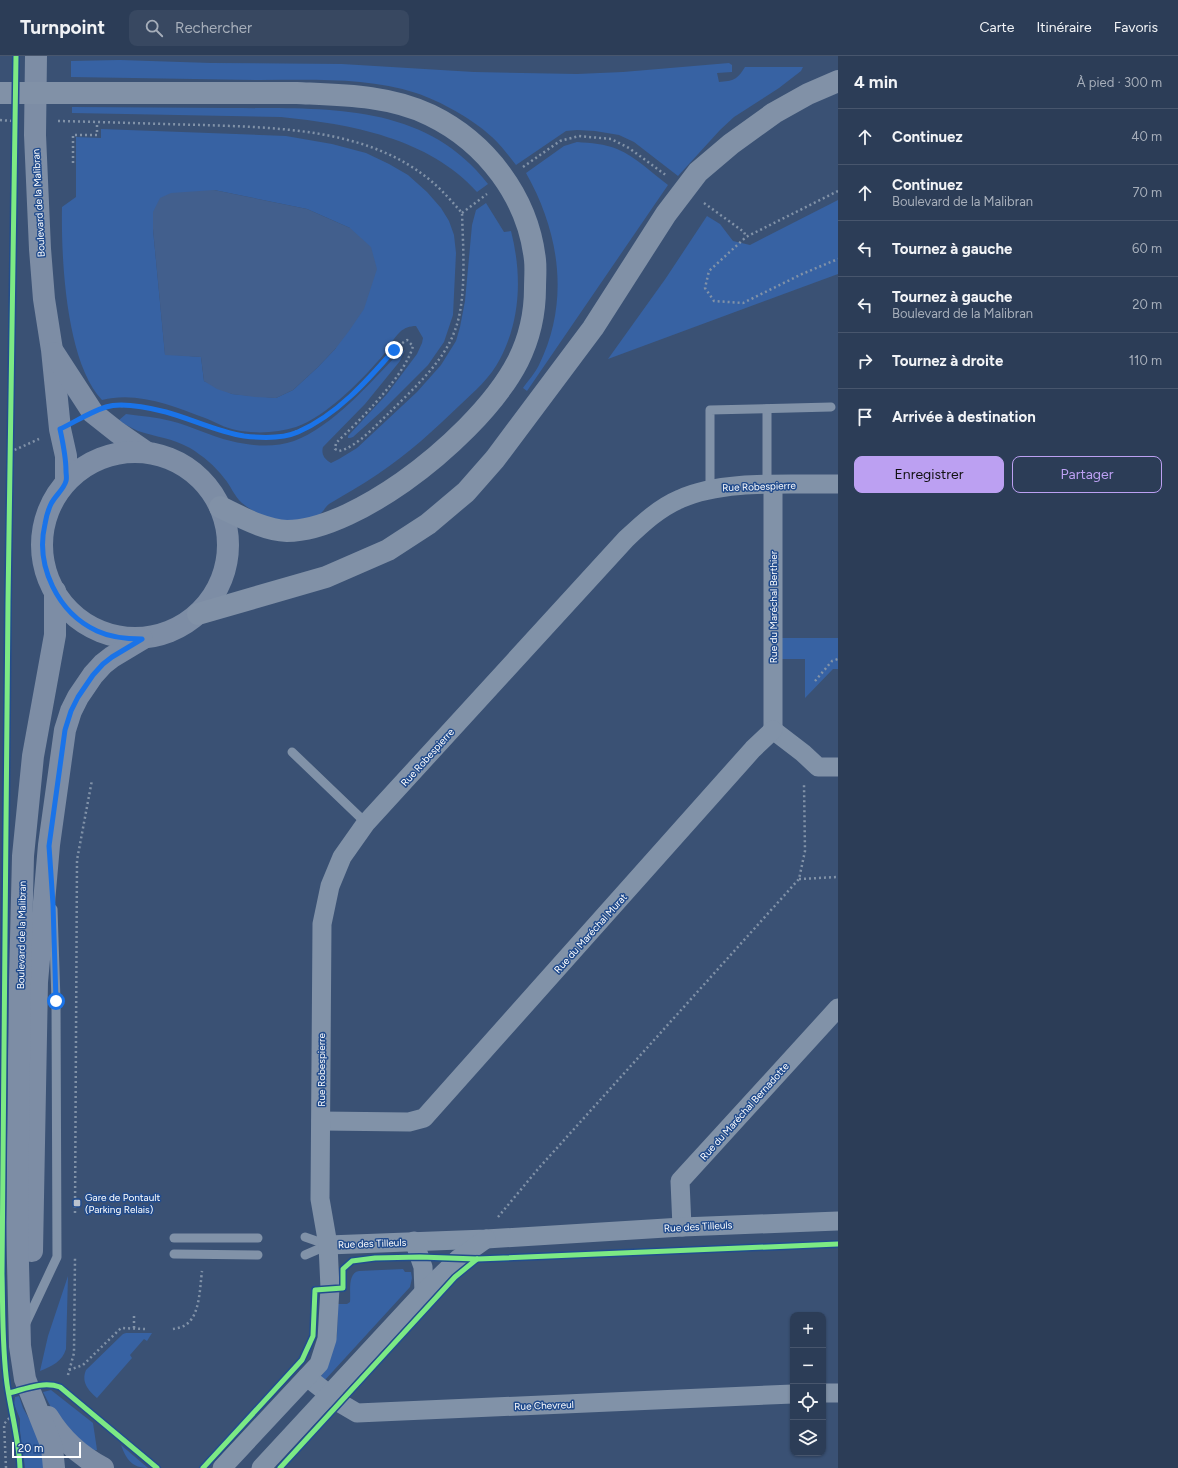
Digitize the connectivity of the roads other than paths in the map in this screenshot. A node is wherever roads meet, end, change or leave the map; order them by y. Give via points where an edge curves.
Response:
1 (36, 56) edge
2 (838, 81) edge
3 (0, 93) edge
4 (52, 350) junction
5 (831, 408) dead end
6 (767, 409) junction
7 (146, 452) junction
8 (66, 481) junction
9 (838, 484) edge
10 (770, 485) junction
11 (710, 489) junction
12 (220, 507) junction
13 (55, 591) junction
14 (198, 614) junction
15 (142, 639) junction
16 (773, 730) junction
17 (292, 752) dead end
18 (838, 767) edge
19 (366, 823) junction
20 (49, 846) junction
21 (838, 1008) edge
22 (321, 1121) junction
23 (838, 1221) edge
24 (682, 1227) junction
25 (305, 1237) dead end
26 (174, 1238) dead end
27 (258, 1238) dead end
28 (486, 1239) junction
29 (414, 1241) junction
30 (328, 1245) junction
31 (174, 1254) dead end
32 (258, 1255) dead end
33 (305, 1255) dead end
34 (20, 1282) junction
35 (424, 1292) junction
36 (20, 1335) junction
37 (307, 1377) junction
38 (28, 1388) junction
39 (838, 1392) edge
40 (826, 1393) edge
41 (329, 1394) junction
42 (790, 1394) edge
43 (54, 1468) edge
44 (103, 1468) edge
45 (222, 1468) edge
46 (261, 1468) edge

1 - 4 main road, Boulevard de la Malibran via 35,135 40,249
2 - 14 highway via 774,113 698,172 666,214 593,328 495,459 466,492 428,524 388,550 326,577
3 - 12 highway via 297,93 346,95 395,102 429,115 475,144 493,163 512,191 530,233 535,261 535,308 518,361 479,415 416,473 390,491 339,518 305,529 276,530
4 - 7 main road, Boulevard de la Malibran via 93,413
4 - 8 main road, Boulevard de la Malibran via 60,429 66,456
5 - 6 lane
6 - 10 lane
6 - 11 lane via 710,410
7 - 8 main road via 110,456 84,467
7 - 12 main road via 187,468 212,492
8 - 13 main road via 51,504 44,525 42,543 49,578
9 - 10 street, Rue Robespierre
10 - 11 street, Rue Robespierre
10 - 16 street, Rue du Maréchal Berthier
11 - 19 street, Rue Robespierre via 680,498 653,514 626,538
12 - 14 main road via 226,524 227,559 217,591
13 - 15 main road via 66,608 89,627 113,636
13 - 34 main road, Boulevard de la Malibran via 55,635 33,756 23,856 18,1215
14 - 15 main road via 172,631
15 - 20 main road, Boulevard de la Malibran via 103,664 78,697 71,711 65,730
16 - 18 street via 818,767
16 - 22 street, Rue du Maréchal Murat via 424,1118 408,1122
17 - 19 lane
19 - 22 street, Rue Robespierre via 342,857 330,886 322,924
20 - 34 main road, Boulevard de la Malibran via 37,982 32,1252
20 - 36 lane via 56,1001 57,1257
21 - 24 street, Rue du Maréchal Bernadotte via 680,1181
22 - 30 street, Rue Robespierre via 320,1199
23 - 24 street, Rue des Tilleuls
24 - 28 street, Rue des Tilleuls
25 - 30 lane
26 - 27 lane
28 - 29 street, Rue des Tilleuls
28 - 35 street via 458,1259
29 - 30 street, Rue des Tilleuls
29 - 35 street via 423,1266
30 - 33 lane
30 - 37 street, Rue des Tilleuls via 330,1288 327,1339 319,1364
31 - 32 lane
34 - 36 main road, Boulevard de la Malibran
35 - 41 street
36 - 38 main road, Boulevard de la Malibran
37 - 41 street, Rue Chevreul
37 - 45 street, Rue des Tilleuls
38 - 43 main road, Boulevard de la Malibran via 52,1447
38 - 44 main road, Boulevard de la Malibran via 65,1440 80,1455
39 - 40 street
41 - 42 street, Rue Chevreul via 357,1413
41 - 46 street

